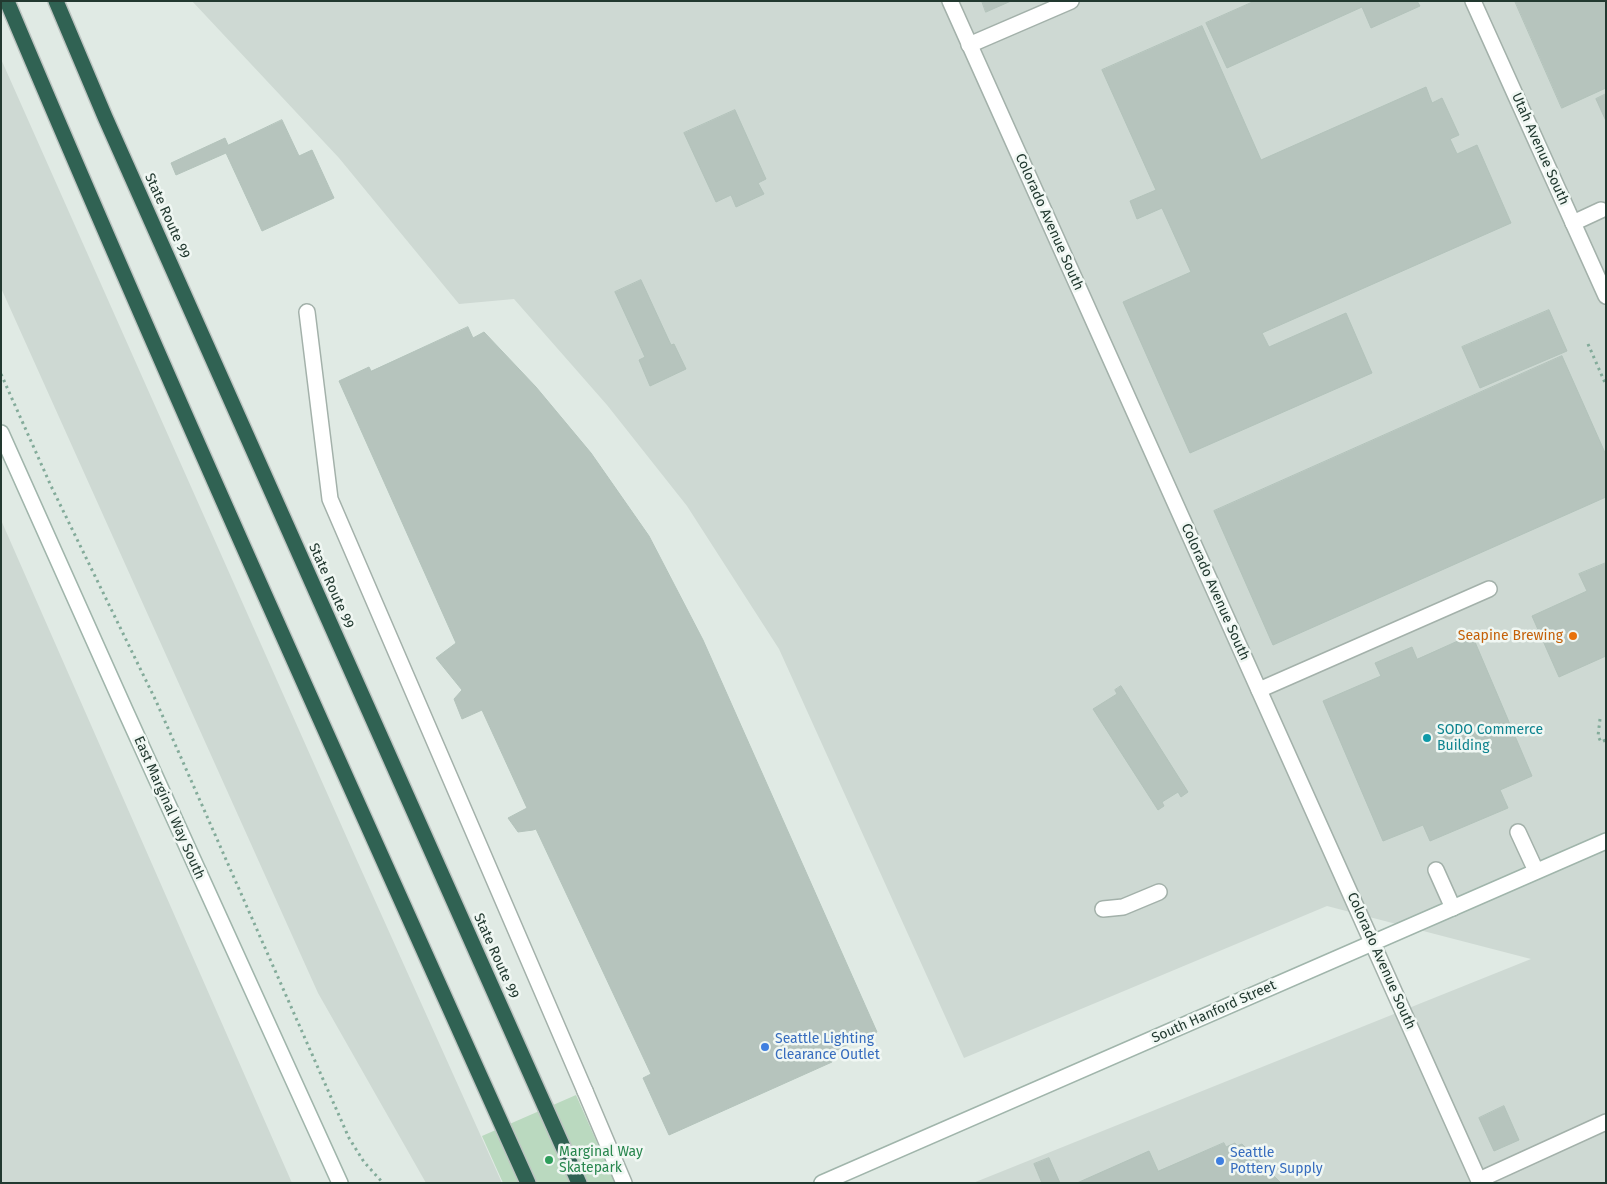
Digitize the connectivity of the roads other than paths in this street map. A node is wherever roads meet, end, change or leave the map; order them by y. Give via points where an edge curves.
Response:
1 (7, 1) edge
2 (56, 1) edge
3 (950, 1) edge
4 (1072, 1) edge
5 (1473, 1) edge
6 (970, 45) junction
7 (1601, 210) dead end
8 (1573, 223) junction
9 (1606, 296) edge
10 (307, 312) dead end
11 (1, 433) edge
12 (1488, 589) dead end
13 (1259, 690) junction
14 (1518, 832) dead end
15 (1606, 841) edge
16 (1436, 870) dead end
17 (1536, 871) junction
18 (1159, 892) dead end
19 (1453, 908) junction
20 (1103, 909) dead end
21 (1372, 943) junction
22 (1606, 1122) edge
23 (1479, 1182) edge
24 (340, 1183) edge
25 (528, 1183) edge
26 (579, 1183) edge
27 (624, 1183) edge
28 (822, 1183) edge

1 - 25 highway via 218,491
2 - 26 highway, State Route 99
3 - 6 street, Colorado Avenue South
4 - 6 street
5 - 8 street, Utah Avenue South
6 - 13 street, Colorado Avenue South
7 - 8 street
8 - 9 street, Utah Avenue South
10 - 27 street via 330,498
11 - 24 street, East Marginal Way South
12 - 13 street
13 - 21 street, Colorado Avenue South
14 - 17 street
15 - 17 street, South Hanford Street
16 - 19 street
17 - 19 street, South Hanford Street
18 - 20 street via 1123,907
19 - 21 street, South Hanford Street
21 - 23 street, Colorado Avenue South
21 - 28 street, South Hanford Street
22 - 23 street

